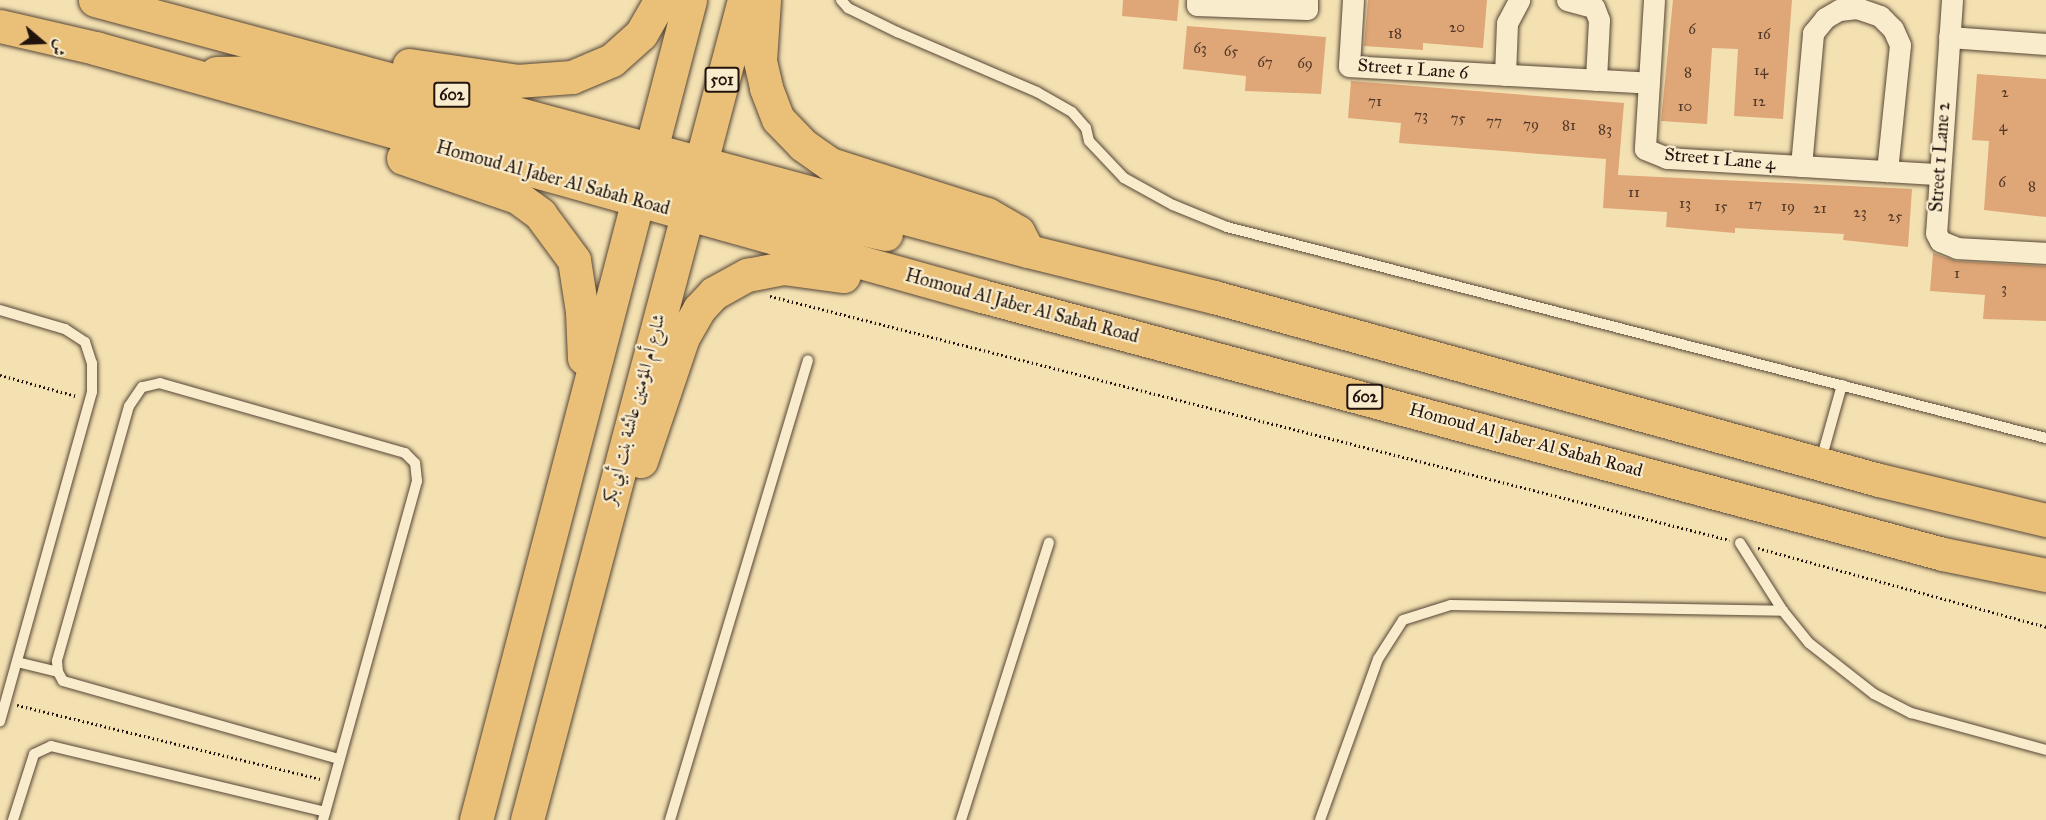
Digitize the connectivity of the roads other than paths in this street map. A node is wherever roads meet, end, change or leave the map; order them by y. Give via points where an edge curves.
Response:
1 (95, 0) edge
2 (662, 0) edge
3 (690, 0) edge
4 (744, 0) edge
5 (764, 0) edge
6 (841, 0) edge
7 (1197, 0) edge
8 (1307, 0) edge
9 (1353, 0) edge
10 (1519, 0) edge
11 (1567, 0) edge
12 (1654, 0) edge
13 (1952, 0) edge
14 (9, 33) edge
15 (1949, 37) junction
16 (253, 41) junction
17 (2046, 44) edge
18 (187, 74) junction
19 (1504, 75) junction
20 (1596, 80) junction
21 (1649, 83) junction
22 (294, 106) junction
23 (1801, 166) junction
24 (1887, 171) junction
25 (1938, 174) junction
26 (644, 175) junction
27 (693, 188) junction
28 (1028, 251) junction
29 (2046, 253) edge
30 (982, 296) junction
31 (0, 310) edge
32 (808, 360) dead end
33 (1842, 385) junction
34 (585, 394) junction
35 (2046, 438) edge
36 (1820, 464) junction
37 (2046, 520) edge
38 (1049, 543) dead end
39 (1740, 543) road end
40 (2046, 575) edge
41 (1783, 610) junction
42 (579, 619) junction
43 (18, 662) junction
44 (58, 672) junction
45 (0, 721) edge
46 (2046, 750) edge
47 (339, 759) junction
48 (324, 816) edge
49 (13, 820) edge
50 (476, 820) edge
51 (527, 820) edge
52 (670, 820) edge
53 (961, 820) edge
54 (1320, 820) edge

1 - 16 main road, Homoud Al Jaber Al Sabah Road / 602
2 - 16 main road via 641,34 612,60 572,77 544,81 517,81
3 - 26 main road
4 - 27 main road, شارع أم المؤمنين عائشة بنت أبي بكر / 501
5 - 28 main road via 760,61 766,88 778,119 803,145 830,164 996,219 1018,232
6 - 33 lane via 848,8 897,32 1037,92 1072,112 1086,128 1089,141 1125,178 1173,205 1227,227
7 - 8 street via 1197,5 1306,9
9 - 19 street, Street 1 Lane 6 via 1349,66
10 - 19 street via 1507,23
11 - 20 street via 1594,8 1599,20
12 - 21 street, Street 1 Lane 4
13 - 15 street, Street 1 Lane 2
14 - 18 main road, Homoud Al Jaber Al Sabah Road / 602
15 - 17 street
15 - 25 street, Street 1 Lane 2
16 - 26 main road, Homoud Al Jaber Al Sabah Road / 602
18 - 22 main road, Homoud Al Jaber Al Sabah Road / 602
18 - 26 main road via 266,72 304,80
19 - 20 street, Street 1 Lane 6
20 - 21 street, Street 1 Lane 6
21 - 23 street, Street 1 Lane 4 via 1645,149 1667,158
22 - 26 main road, Homoud Al Jaber Al Sabah Road / 602
22 - 34 main road via 322,128 517,197 540,214 574,260 582,311
23 - 24 street, Street 1 Lane 4
23 - 24 street, Street 1 Lane 4 via 1813,33 1825,18 1839,10 1857,8 1880,16 1893,29 1900,45
24 - 25 street, Street 1 Lane 4
25 - 29 street, Street 1 Lane 2 via 1935,224 1940,241 1957,248
26 - 27 main road, Homoud Al Jaber Al Sabah Road / 602
26 - 27 main road via 681,172
26 - 34 main road
27 - 28 main road via 984,257
27 - 30 main road, Homoud Al Jaber Al Sabah Road / 602
27 - 42 main road, شارع أم المؤمنين عائشة بنت أبي بكر
28 - 36 main road via 1214,297
30 - 40 main road, Homoud Al Jaber Al Sabah Road / 602 via 1943,554
30 - 42 main road via 783,267 747,275 714,293 699,309 684,337 612,544
31 - 43 lane via 65,329 85,342 92,363 90,399
32 - 52 lane
33 - 35 lane
33 - 36 lane
34 - 50 main road
36 - 37 main road
38 - 53 lane
39 - 41 lane
41 - 46 lane via 1840,671 1874,694 1911,713
41 - 54 lane via 1451,605 1403,620 1378,658
42 - 51 main road, شارع أم المؤمنين عائشة بنت أبي بكر
43 - 44 lane
43 - 45 lane
44 - 47 lane via 63,681
44 - 47 lane via 57,661 129,406 142,387 160,383 405,453 415,463 417,481
47 - 48 lane
48 - 49 lane via 51,747 34,754

